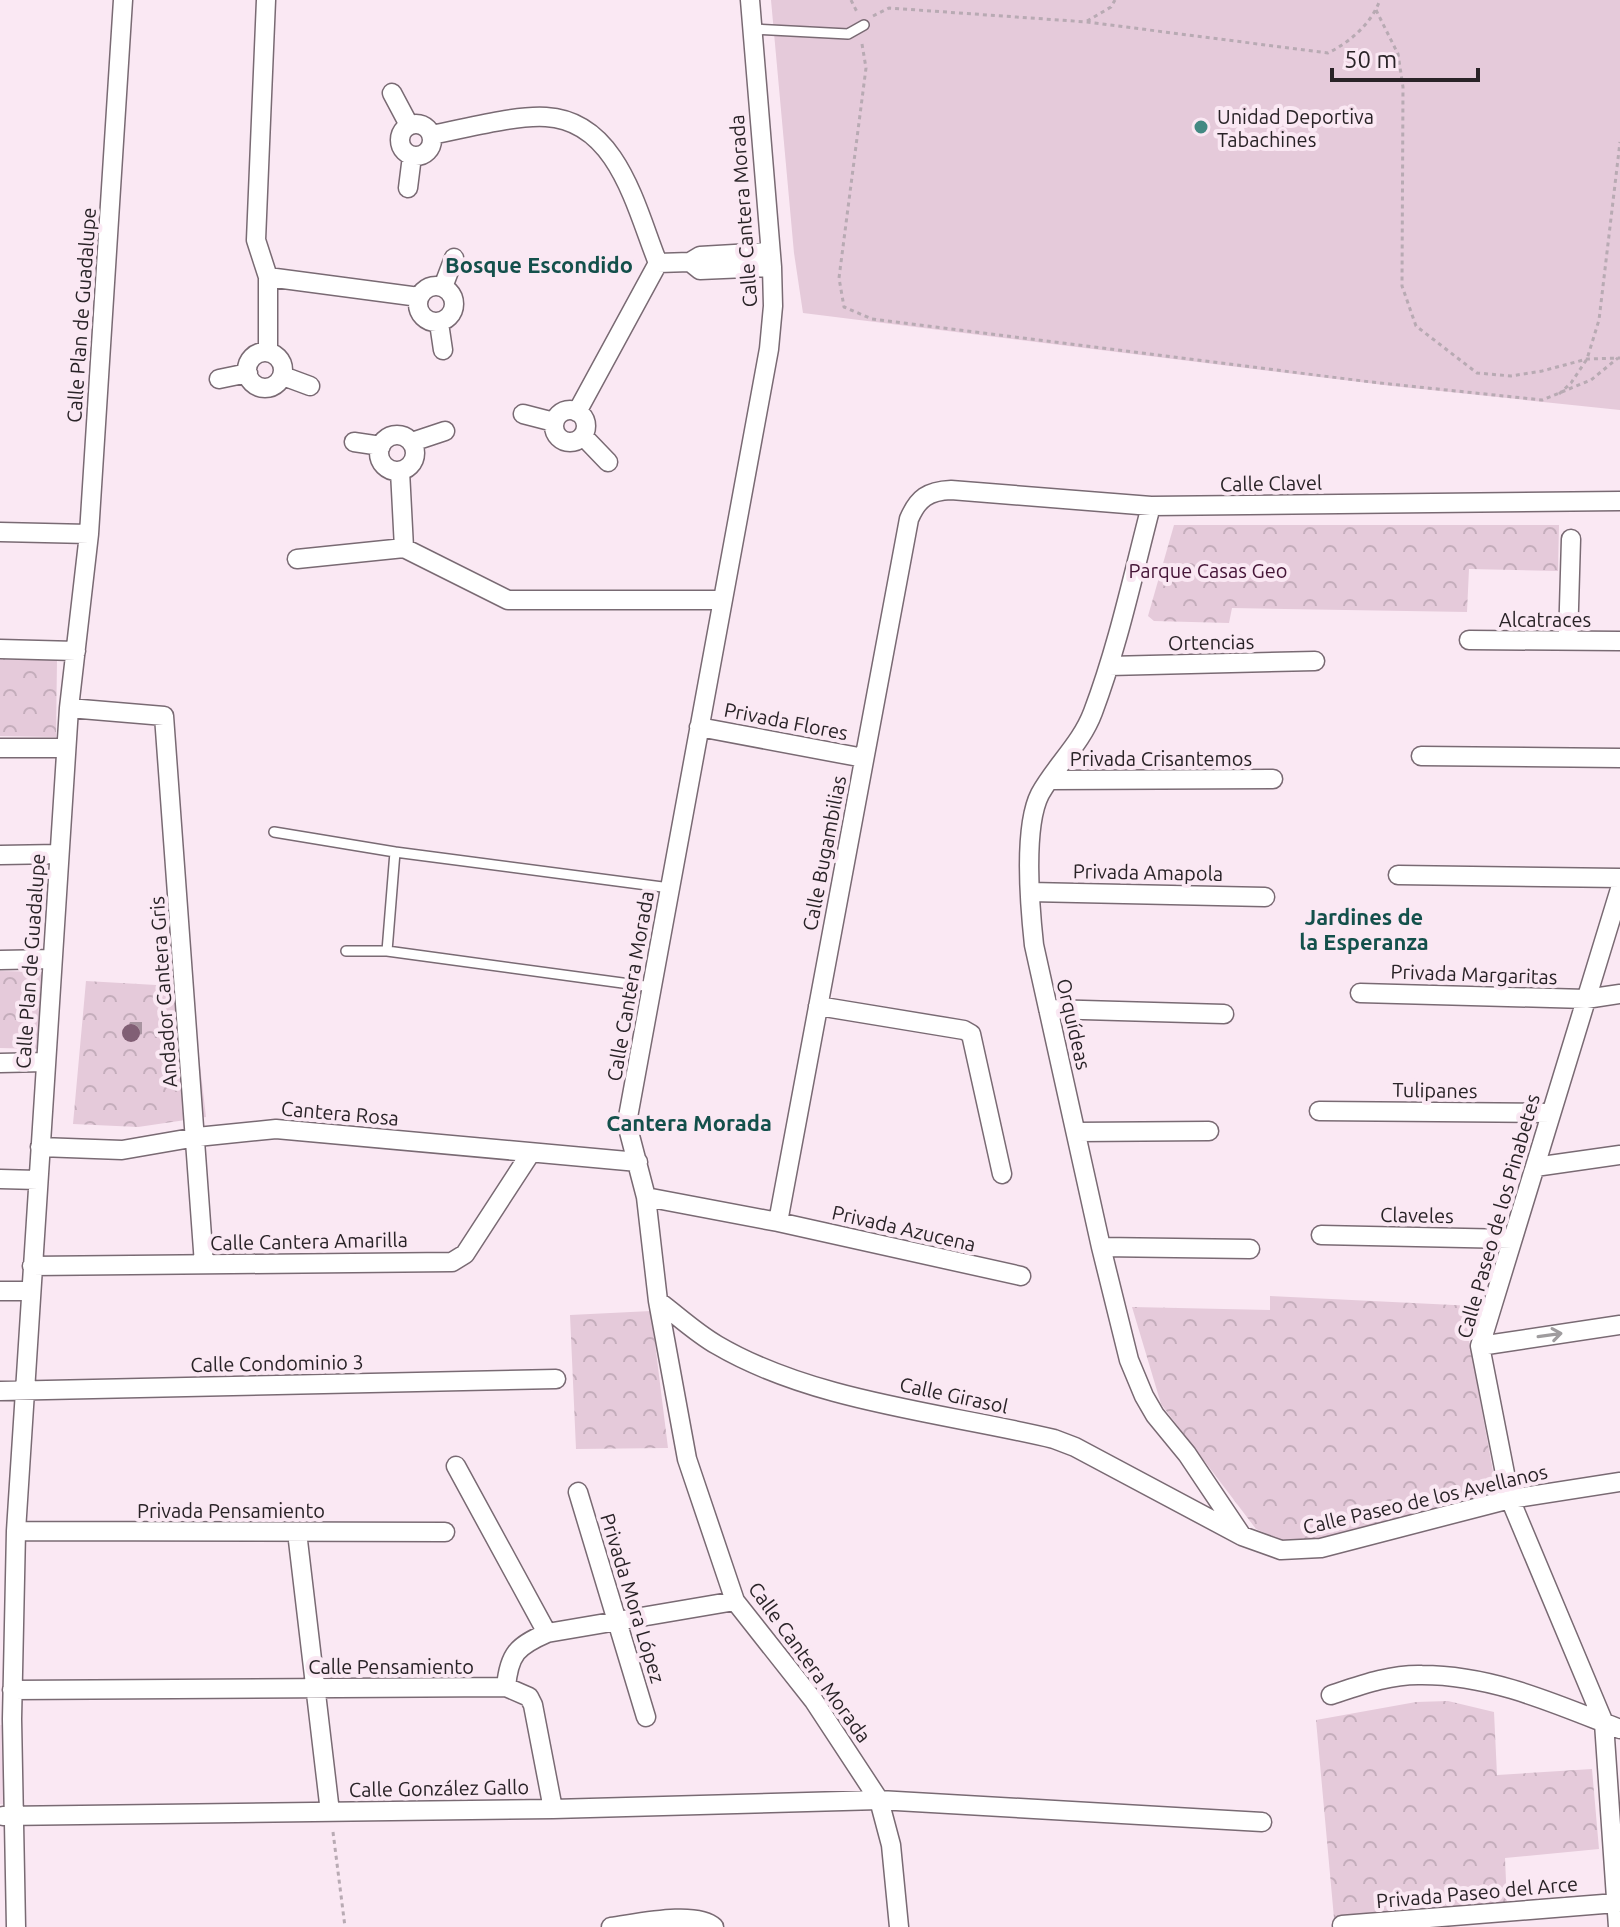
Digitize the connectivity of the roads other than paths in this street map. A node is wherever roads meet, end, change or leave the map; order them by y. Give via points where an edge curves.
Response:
1 (123, 0) edge
2 (266, 0) edge
3 (750, 0) edge
4 (861, 27) road end
5 (752, 29) junction
6 (392, 93) dead end
7 (409, 125) junction
8 (431, 135) junction
9 (412, 156) junction
10 (408, 188) dead end
11 (454, 258) dead end
12 (770, 260) junction
13 (658, 263) junction
14 (268, 277) junction
15 (443, 287) junction
16 (419, 297) junction
17 (439, 323) junction
18 (443, 350) dead end
19 (268, 352) junction
20 (248, 373) junction
21 (283, 376) junction
22 (219, 379) dead end
23 (310, 386) dead end
24 (577, 412) junction
25 (523, 414) dead end
26 (554, 422) junction
27 (445, 431) dead end
28 (583, 436) junction
29 (354, 442) dead end
30 (412, 442) junction
31 (381, 446) junction
32 (608, 462) dead end
33 (400, 471) junction
34 (923, 496) joint
35 (1620, 501) edge
36 (1151, 506) junction
37 (0, 532) edge
38 (89, 534) junction
39 (1571, 539) dead end
40 (404, 548) junction
41 (297, 559) dead end
42 (723, 600) junction
43 (1469, 640) dead end
44 (1568, 641) junction
45 (1620, 641) edge
46 (0, 649) edge
47 (76, 651) junction
48 (1315, 661) dead end
49 (1109, 666) junction
50 (69, 708) junction
51 (699, 727) junction
52 (0, 748) edge
53 (66, 748) junction
54 (1421, 756) dead end
55 (864, 758) junction
56 (1620, 758) edge
57 (1273, 779) dead end
58 (1049, 780) junction
59 (274, 832) dead end
60 (395, 852) junction
61 (59, 854) junction
62 (0, 855) edge
63 (1398, 875) dead end
64 (1620, 878) edge
65 (670, 888) junction
66 (1620, 889) edge
67 (1030, 892) junction
68 (1265, 897) dead end
69 (346, 951) dead end
70 (387, 951) junction
71 (52, 959) junction
72 (0, 960) edge
73 (652, 987) junction
74 (1360, 993) dead end
75 (1620, 994) edge
76 (1586, 999) junction
77 (818, 1006) junction
78 (1048, 1009) junction
79 (1224, 1014) dead end
80 (45, 1062) junction
81 (0, 1063) edge
82 (1319, 1111) dead end
83 (1551, 1113) junction
84 (1209, 1131) dead end
85 (1076, 1132) junction
86 (197, 1137) junction
87 (40, 1147) junction
88 (530, 1154) junction
89 (1620, 1155) edge
90 (638, 1162) junction
91 (1535, 1167) junction
92 (1002, 1174) dead end
93 (0, 1179) edge
94 (38, 1180) junction
95 (646, 1197) junction
96 (778, 1222) junction
97 (1321, 1235) dead end
98 (1512, 1239) junction
99 (1101, 1247) junction
100 (1250, 1249) dead end
101 (204, 1264) junction
102 (32, 1266) junction
103 (1021, 1276) dead end
104 (0, 1291) edge
105 (30, 1291) junction
106 (658, 1301) junction
107 (1620, 1325) edge
108 (1480, 1346) junction
109 (556, 1379) dead end
110 (0, 1391) edge
111 (24, 1391) junction
112 (456, 1466) dead end
113 (1620, 1482) edge
114 (578, 1492) dead end
115 (1510, 1499) junction
116 (9, 1506) edge
117 (16, 1531) junction
118 (297, 1532) junction
119 (445, 1532) dead end
120 (1242, 1536) junction
121 (735, 1601) junction
122 (7, 1610) edge
123 (617, 1621) junction
124 (547, 1633) junction
125 (506, 1687) junction
126 (314, 1688) junction
127 (12, 1690) junction
128 (1331, 1695) dead end
129 (646, 1717) dead end
130 (6, 1719) edge
131 (1612, 1726) edge
132 (879, 1800) junction
133 (553, 1809) junction
134 (330, 1812) junction
135 (6, 1816) edge
136 (1262, 1822) dead end
137 (1616, 1903) junction
138 (710, 1924) edge
139 (1342, 1925) edge
140 (16, 1927) edge
141 (611, 1927) edge
142 (899, 1927) edge
143 (1618, 1927) edge

1 - 38 street, Calle Plan de Guadalupe
2 - 14 street via 256,240
3 - 5 street, Calle Cantera Morada
4 - 5 lane via 848,34
5 - 12 street, Calle Cantera Morada
6 - 7 street
7 - 8 street via 419,124
7 - 9 street via 399,142
8 - 9 street via 429,150
8 - 13 street via 547,117 585,129 618,165
9 - 10 street
11 - 15 street
12 - 13 street via 700,270 690,262
12 - 42 street, Calle Cantera Morada via 769,349
13 - 24 street
14 - 16 street
14 - 19 street
15 - 16 street via 424,290
15 - 17 street via 455,305 451,316
16 - 17 street via 421,315
17 - 18 street
19 - 20 street via 254,356
19 - 21 street via 280,359
20 - 21 street via 257,386 268,388
20 - 22 street
21 - 23 street
24 - 26 street via 562,412
24 - 28 street via 586,424
25 - 26 street
26 - 28 street via 560,439 572,442
27 - 30 street
28 - 32 street
29 - 31 street
30 - 31 street via 399,435
30 - 33 street via 414,460
31 - 33 street via 383,464
33 - 40 street
34 - 36 street, Calle Clavel via 951,490
34 - 55 street, Calle Bugambilias via 909,519
35 - 36 street, Calle Clavel
36 - 49 street, Orquídeas
37 - 38 street
38 - 47 street, Calle Plan de Guadalupe
39 - 44 street
40 - 41 street
40 - 42 street via 508,600
42 - 51 street, Calle Cantera Morada
43 - 44 street, Alcatraces
44 - 45 street, Alcatraces
46 - 47 street
47 - 50 street, Calle Plan de Guadalupe
48 - 49 street, Ortencias
49 - 58 street, Orquídeas via 1081,739
50 - 53 street, Calle Plan de Guadalupe
50 - 86 street, Andador Cantera Gris via 164,716
51 - 55 street, Privada Flores
51 - 65 street, Calle Cantera Morada
52 - 53 street
53 - 61 street, Calle Plan de Guadalupe
54 - 56 street
55 - 77 street, Calle Bugambilias
57 - 58 street, Privada Crisantemos
58 - 67 street, Orquídeas via 1031,827
59 - 60 lane
60 - 65 lane
60 - 70 lane
61 - 62 street
61 - 71 street, Calle Plan de Guadalupe
63 - 64 street
65 - 73 street, Calle Cantera Morada
66 - 76 street, Calle Paseo de los Pinabetes
67 - 68 street, Privada Amapola
67 - 78 street, Orquídeas via 1034,945
69 - 70 lane
70 - 73 lane
71 - 72 street
71 - 80 street, Calle Plan de Guadalupe
73 - 90 street, Calle Cantera Morada via 628,1117
74 - 76 street, Privada Margaritas
75 - 76 street, Privada Margaritas
76 - 83 street, Calle Paseo de los Pinabetes
77 - 92 street via 971,1034
77 - 96 street, Calle Bugambilias
78 - 79 street
78 - 85 street, Orquídeas
80 - 81 street
80 - 87 street, Calle Plan de Guadalupe
82 - 83 street, Tulipanes
83 - 91 street, Calle Paseo de los Pinabetes
84 - 85 street
85 - 99 street, Orquídeas
86 - 87 street, Cantera Rosa via 122,1150
86 - 88 street, Cantera Rosa via 293,1130
86 - 101 street, Andador Cantera Gris
87 - 94 street, Calle Plan de Guadalupe
88 - 90 street, Cantera Rosa
88 - 101 street, Calle Cantera Amarilla via 465,1254 452,1262
89 - 91 street
90 - 95 street, Calle Cantera Morada
91 - 98 street, Calle Paseo de los Pinabetes
93 - 94 street
94 - 102 street, Calle Plan de Guadalupe
95 - 96 street, Privada Azucena
95 - 106 street, Calle Cantera Morada
96 - 103 street, Privada Azucena
97 - 98 street, Claveles
98 - 108 street, Calle Paseo de los Pinabetes
99 - 100 street
99 - 120 street, Orquídeas via 1129,1360 1144,1396
101 - 102 street, Calle Cantera Amarilla
102 - 105 street, Calle Plan de Guadalupe
104 - 105 street
105 - 111 street, Calle Plan de Guadalupe
106 - 120 street, Calle Girasol via 717,1345 787,1377 838,1393 1054,1439
106 - 121 street, Calle Cantera Morada via 687,1459
108 -> 107 street
108 - 115 street, Calle Paseo de los Pinabetes
109 - 111 street, Calle Condominio 3
110 - 111 street, Calle Condominio 3
111 - 116 street, Calle Plan de Guadalupe
112 - 124 street
113 - 115 street, Calle Paseo de los Avellanos
114 - 123 street, Privada Mora López
115 - 120 street, Calle Paseo de los Avellanos via 1321,1548 1281,1550
115 - 131 street, Calle Paseo de los Pinabetes
116 - 117 street, Calle Plan de Guadalupe
117 - 118 street, Privada Pensamiento
117 - 122 street, Calle Plan de Guadalupe
118 - 119 street, Privada Pensamiento
118 - 126 street
121 - 123 street
121 - 132 street, Calle Cantera Morada via 814,1701
122 - 127 street, Calle Plan de Guadalupe
123 - 124 street
123 - 129 street, Privada Mora López
124 - 125 street via 513,1655
125 - 126 street, Calle Pensamiento
125 - 133 street via 529,1697 533,1705
126 - 127 street, Calle Pensamiento
126 - 134 street
127 - 130 street, Calle Plan de Guadalupe
128 - 131 street via 1421,1674 1469,1679 1521,1691
130 - 135 street, Calle Plan de Guadalupe
131 - 137 street, Calle Paseo de los Pinabetes
132 - 133 street, Calle González Gallo
132 - 136 street, Calle González Gallo
132 - 142 street, Calle Cantera Morada via 891,1845
133 - 134 street, Calle González Gallo
134 - 135 street, Calle González Gallo
135 - 140 street, Calle Plan de Guadalupe
137 - 139 street, Privada Paseo del Arce
137 - 143 street, Calle Paseo de los Pinabetes
138 - 141 street via 687,1919

